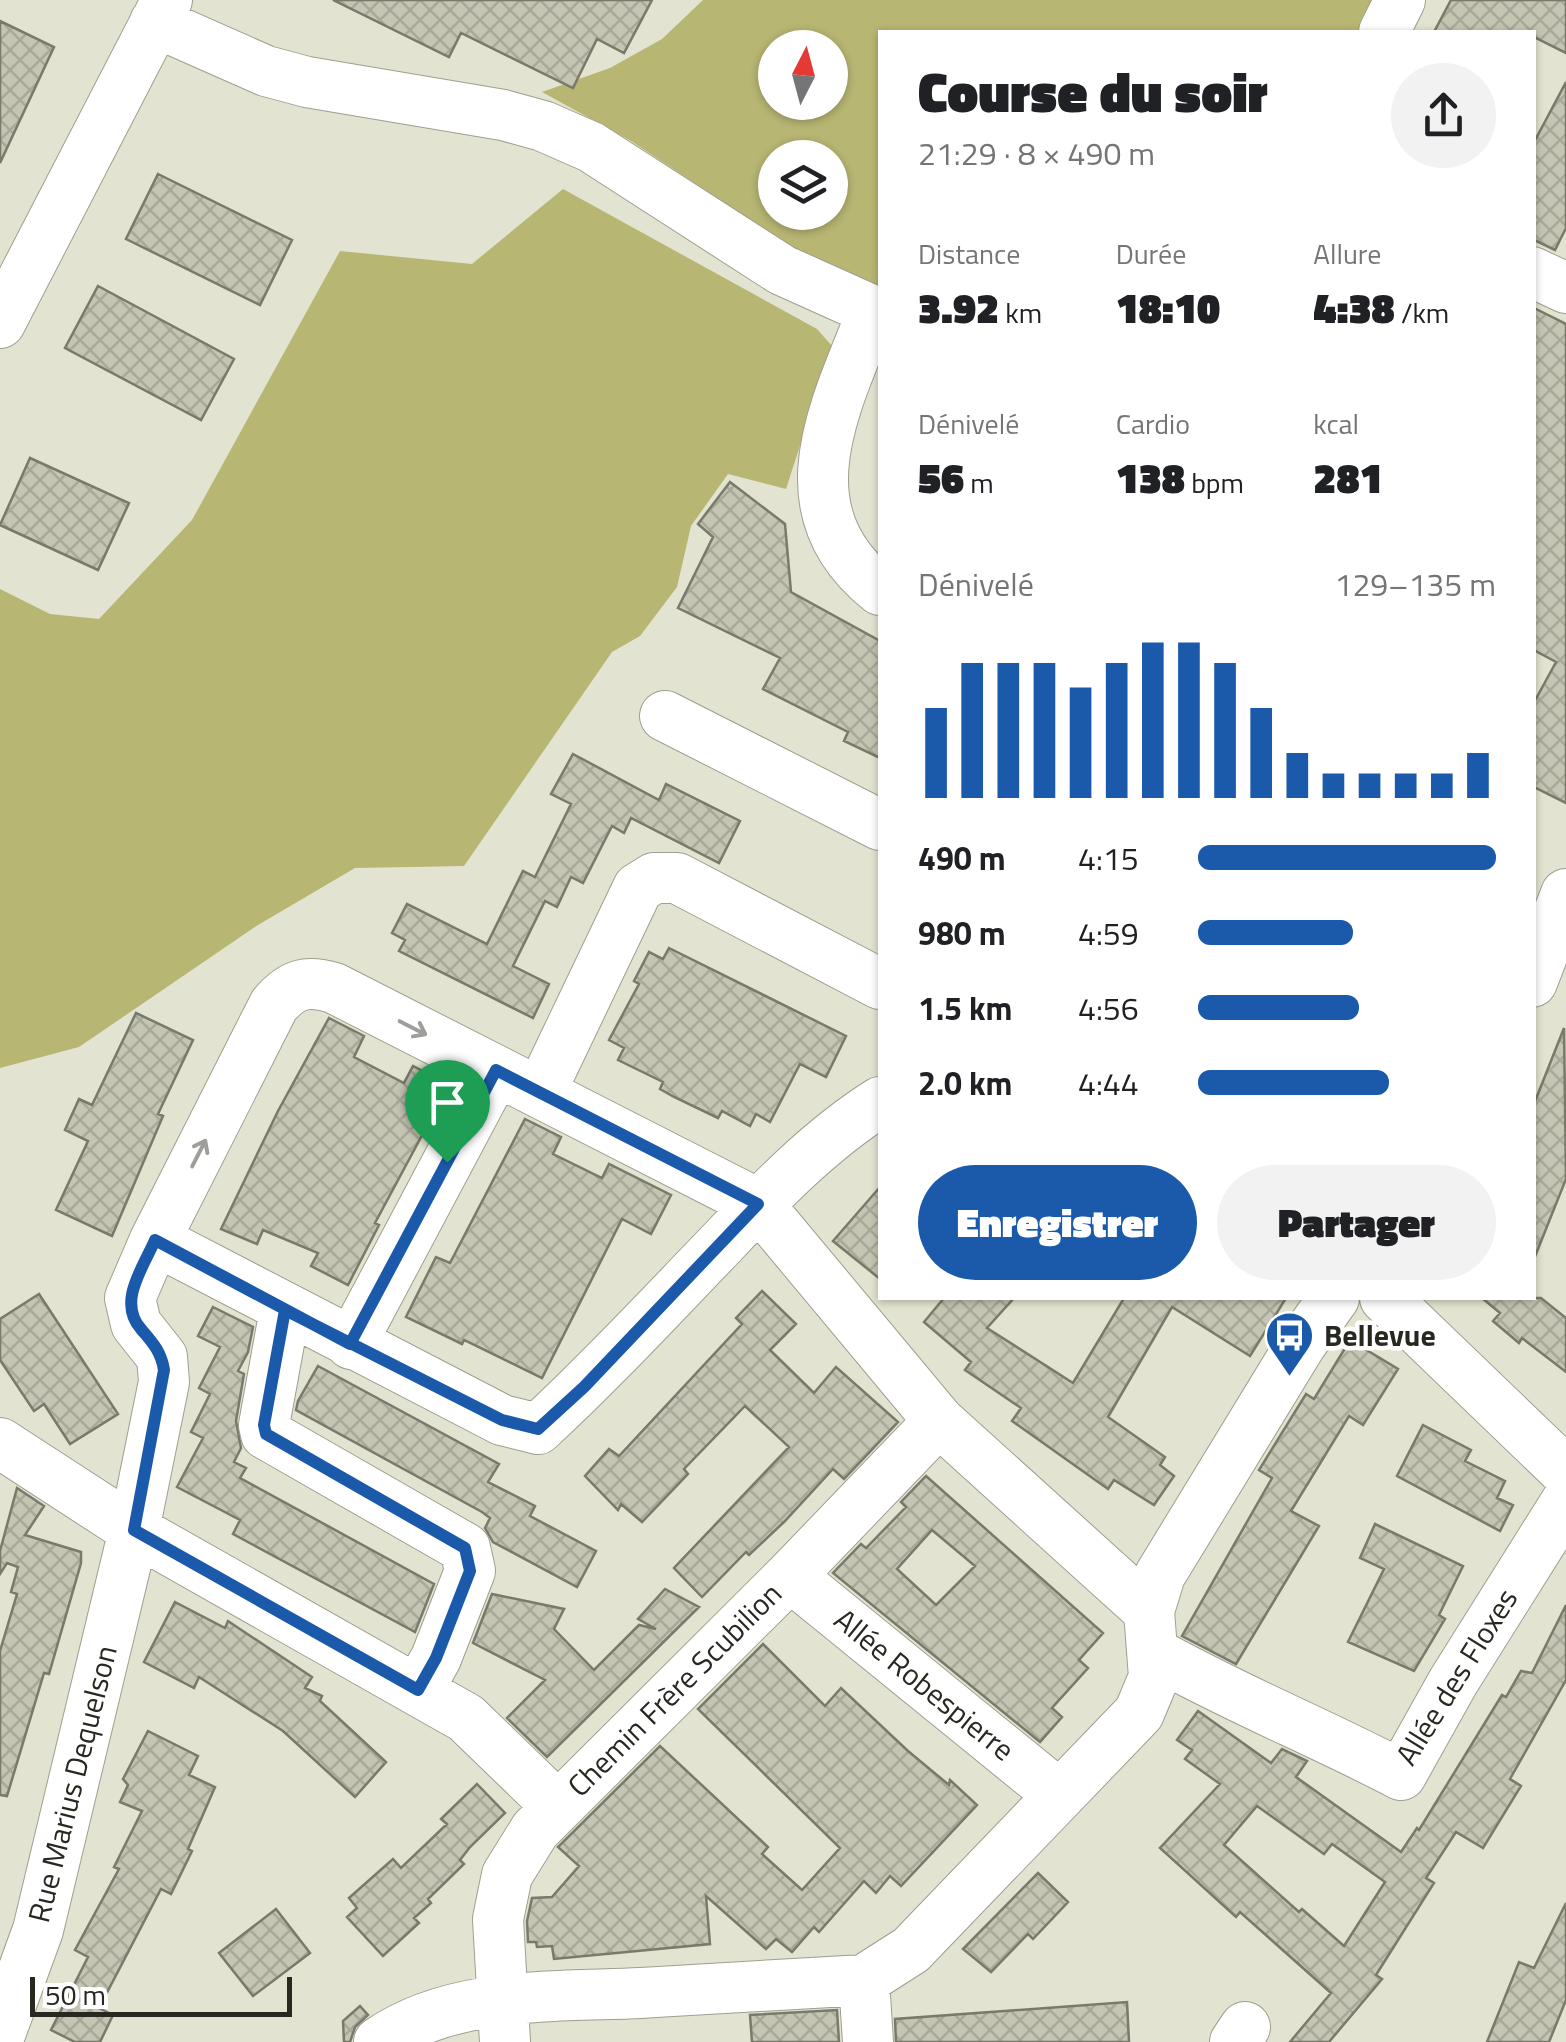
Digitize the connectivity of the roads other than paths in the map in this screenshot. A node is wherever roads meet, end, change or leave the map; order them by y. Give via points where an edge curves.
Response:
1 (1400, 0) edge
2 (161, 11) edge
3 (1385, 30) edge
4 (1536, 274) edge
5 (1566, 288) edge
6 (876, 313) edge
7 (0, 323) edge
8 (878, 588) edge
9 (665, 716) dead end
10 (878, 824) edge
11 (1536, 870) edge
12 (1566, 896) edge
13 (1536, 972) edge
14 (878, 983) edge
15 (496, 1070) junction
16 (540, 1093) junction
17 (878, 1103) edge
18 (758, 1204) junction
19 (155, 1240) junction
20 (1333, 1300) edge
21 (1386, 1300) edge
22 (285, 1310) junction
23 (876, 1312) edge
24 (350, 1344) junction
25 (939, 1421) junction
26 (0, 1444) edge
27 (1566, 1472) edge
28 (1566, 1502) edge
29 (134, 1530) junction
30 (790, 1576) junction
31 (1152, 1632) junction
32 (418, 1690) junction
33 (1058, 1794) junction
34 (558, 1806) junction
35 (864, 1980) junction
36 (504, 2021) edge
37 (0, 2034) edge
38 (380, 2042) edge
39 (868, 2042) edge

1 - 3 street
2 - 6 street via 266,71 542,126 591,147 782,270
2 - 7 street
4 - 5 street
6 - 8 street via 824,446 821,480 836,542
9 - 10 street
11 - 12 street
12 - 13 street
14 - 16 street via 677,878 654,878 638,888
15 - 16 street
19 -> 15 street, Rue Marius Dequelson via 274,1004 289,987 313,982 334,988
15 - 24 street
16 - 18 street
17 - 18 street via 844,1125
18 - 23 street
18 - 24 street via 538,1429 502,1420
19 - 22 street
19 - 29 street, Rue Marius Dequelson via 130,1298 136,1324 156,1345 164,1370
20 - 31 street via 1160,1575
21 - 27 street
22 - 24 street
22 - 32 street via 266,1434 465,1548 470,1571
23 - 25 street
25 - 30 street, Chemin Frère Scubilion
25 - 31 street
26 - 29 street
28 - 31 street, Allée des Floxes via 1401,1775 1247,1702
29 - 32 street
29 - 37 street, Rue Marius Dequelson via 38,1930
30 - 33 street, Allée Robespierre
30 - 34 street, Chemin Frère Scubilion
31 - 33 street via 1154,1677 1139,1713
32 - 34 street via 466,1718
33 - 35 street via 911,1950
34 - 36 street, Chemin Frère Scubilion via 534,1830 508,1875 498,1919
35 - 36 street
35 - 39 street
36 - 38 street via 442,2013

